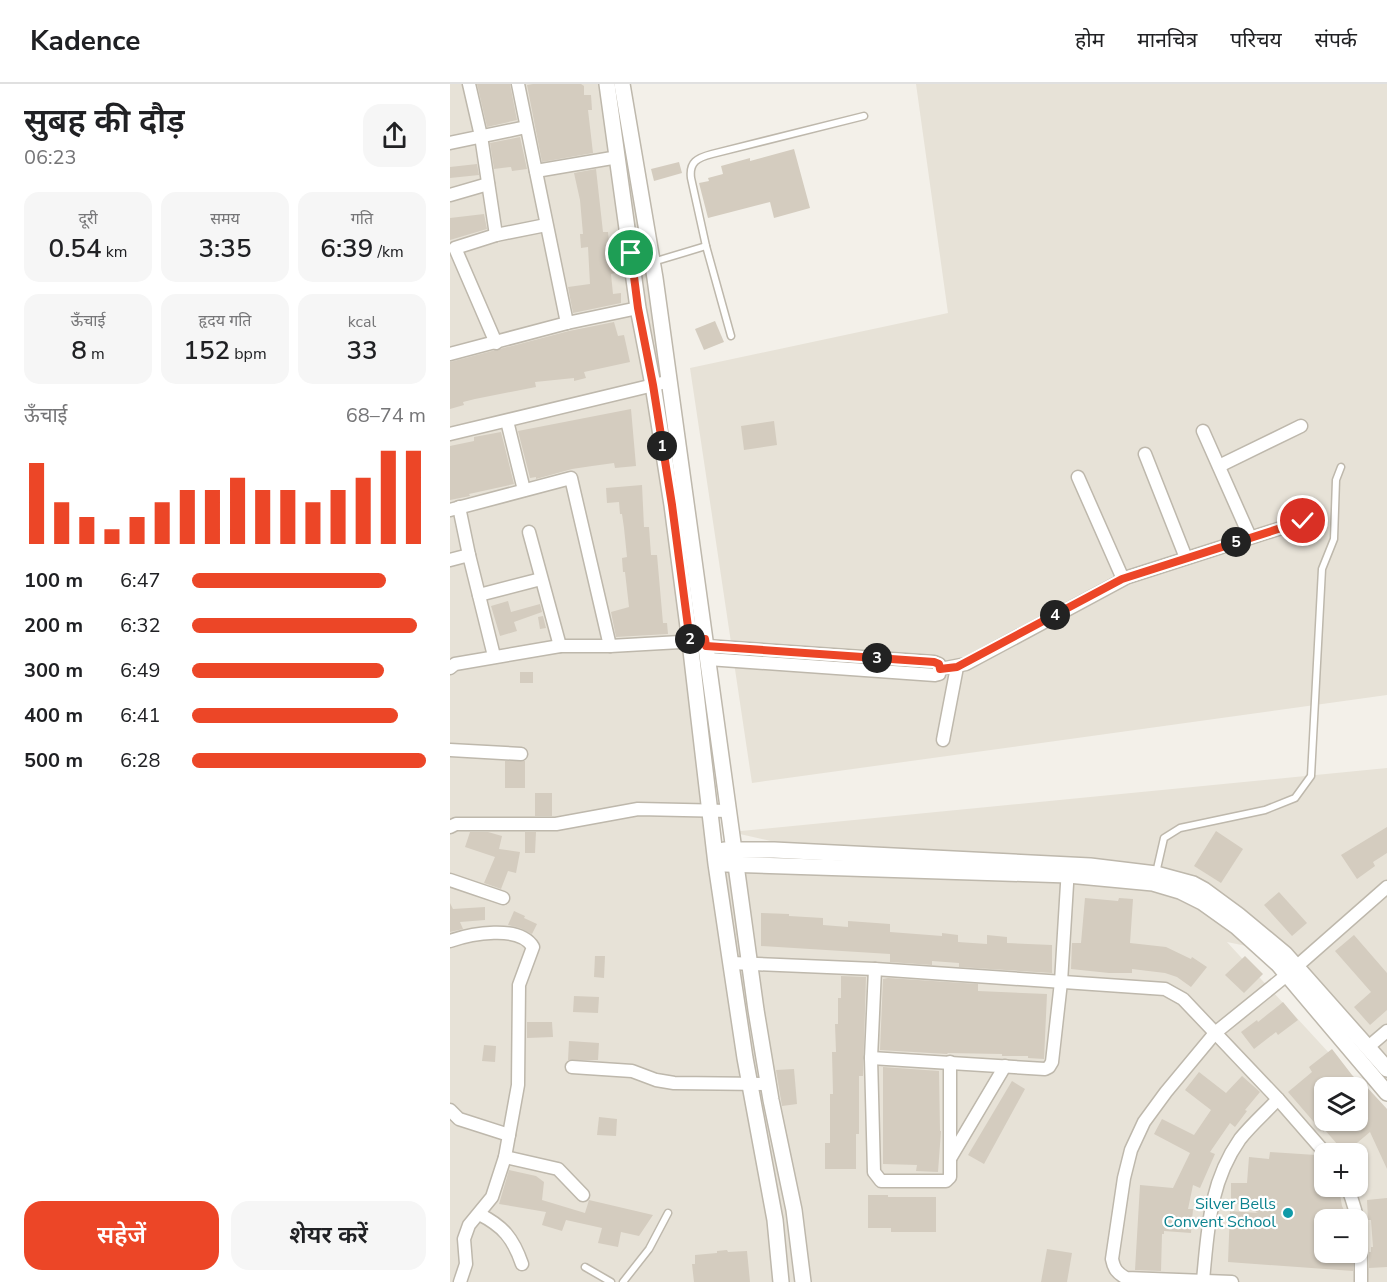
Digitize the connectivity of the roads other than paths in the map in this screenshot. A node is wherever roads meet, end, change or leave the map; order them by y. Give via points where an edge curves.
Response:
1 (469, 84) edge
2 (518, 84) edge
3 (607, 84) edge
4 (622, 84) edge
5 (864, 117) dead end
6 (526, 127) junction
7 (481, 136) junction
8 (450, 143) edge
9 (618, 157) junction
10 (536, 171) junction
11 (488, 184) junction
12 (450, 195) edge
13 (546, 225) junction
14 (496, 235) junction
15 (706, 246) junction
16 (653, 262) junction
17 (638, 308) junction
18 (567, 323) junction
19 (731, 336) dead end
20 (496, 343) junction
21 (450, 354) edge
22 (670, 381) junction
23 (653, 385) junction
24 (507, 421) junction
25 (1301, 426) dead end
26 (1203, 431) dead end
27 (450, 434) edge
28 (1145, 454) dead end
29 (1219, 466) junction
30 (1341, 467) dead end
31 (1078, 477) dead end
32 (524, 490) junction
33 (455, 508) edge
34 (1303, 521) dead end
35 (529, 532) dead end
36 (1250, 537) junction
37 (469, 555) junction
38 (1185, 558) junction
39 (450, 560) edge
40 (541, 579) junction
41 (1122, 579) junction
42 (478, 595) junction
43 (560, 646) junction
44 (610, 646) junction
45 (702, 647) junction
46 (494, 656) junction
47 (957, 667) junction
48 (450, 668) edge
49 (943, 740) dead end
50 (450, 750) edge
51 (521, 754) dead end
52 (729, 811) junction
53 (711, 812) junction
54 (450, 827) edge
55 (716, 857) junction
56 (734, 857) junction
57 (1068, 870) junction
58 (1155, 874) junction
59 (450, 880) edge
60 (1387, 887) edge
61 (502, 898) dead end
62 (450, 942) edge
63 (731, 963) junction
64 (749, 963) junction
65 (875, 969) junction
66 (1291, 970) junction
67 (1061, 982) junction
68 (1387, 1030) edge
69 (1215, 1033) junction
70 (1367, 1047) junction
71 (871, 1058) junction
72 (950, 1062) junction
73 (1005, 1066) junction
74 (572, 1067) dead end
75 (1387, 1069) edge
76 (768, 1084) junction
77 (750, 1085) junction
78 (1387, 1093) edge
79 (1278, 1099) junction
80 (450, 1110) edge
81 (509, 1135) junction
82 (1316, 1143) edge
83 (505, 1157) junction
84 (951, 1158) junction
85 (583, 1195) dead end
86 (1350, 1197) edge
87 (668, 1213) dead end
88 (479, 1214) junction
89 (522, 1264) dead end
90 (585, 1267) dead end
91 (450, 1271) edge
92 (462, 1279) edge
93 (1203, 1280) junction
94 (611, 1282) edge
95 (623, 1282) edge
96 (782, 1282) edge
97 (803, 1282) edge
98 (1232, 1282) edge
99 (1361, 1282) edge

1 - 7 street
2 - 6 street
3 - 9 street
4 - 16 street
5 - 15 lane via 700,157 692,163 691,178
6 - 7 street
6 - 10 street
7 - 8 street
7 - 11 street
9 - 10 street
9 - 17 street
10 - 13 street
11 - 12 street
11 - 14 street
13 - 14 street
13 - 18 street
14 - 20 street via 455,248
15 - 16 lane
15 - 19 lane
16 - 22 street
17 - 18 street
17 - 23 street
18 - 20 street
20 - 21 street
22 - 23 street
22 - 45 street
23 - 24 street
23 - 45 street
24 - 27 street
24 - 32 street
25 - 29 street
26 - 29 street
28 - 38 street
29 - 36 street
30 - 58 lane via 1336,480 1334,538 1322,569 1311,776 1295,798 1265,810 1180,828 1164,838
31 - 41 street
32 - 33 street
32 - 44 street via 571,478
33 - 37 street
34 - 36 street
35 - 40 street
36 - 38 street
37 - 39 street
37 - 42 street
38 - 41 street
40 - 42 street
40 - 43 street
41 - 47 street
42 - 46 street
43 - 44 street
43 - 46 street
44 - 45 street
45 - 47 street via 934,662 940,669
45 - 52 street
45 - 53 street
46 - 48 street
47 - 49 street
50 - 51 street
52 - 53 street
52 - 56 street
53 - 54 street via 638,809 556,824
53 - 55 street
55 - 56 street
55 - 63 street
56 - 57 street via 774,850
56 - 64 street
57 - 58 street via 1123,868
57 - 66 street via 1180,891 1202,902
57 - 67 street
58 - 66 street via 1204,890 1285,954
59 - 61 street
60 - 66 street
62 - 81 street via 501,933 526,940 532,947 519,985 518,1085
63 - 64 street
63 - 77 street
64 - 65 street
64 - 76 street
65 - 67 street
65 - 71 street
66 - 69 street
66 - 70 street
66 - 78 street
67 - 69 street via 1164,989 1183,999
67 - 73 street via 1050,1065 1045,1069
68 - 70 street
69 - 79 street
69 - 93 street via 1144,1122 1131,1150 1112,1259 1118,1274 1126,1278
70 - 75 street
71 - 72 street
71 - 84 street via 874,1172 878,1178 884,1182 946,1182 951,1174
72 - 73 street
72 - 84 street
73 - 84 street
74 - 77 street via 632,1071 674,1083
76 - 77 street
76 - 97 street via 794,1210
77 - 96 street via 775,1220
79 - 82 street
79 - 93 street via 1241,1138 1218,1181 1210,1209
80 - 81 street via 459,1119
81 - 83 street
83 - 85 street via 558,1169
83 - 88 street via 495,1191
86 - 99 street via 1362,1235
87 - 95 lane via 649,1249
88 - 89 street via 510,1237
88 - 92 street via 464,1239 466,1264
90 - 94 lane
91 - 92 street
93 - 98 street

